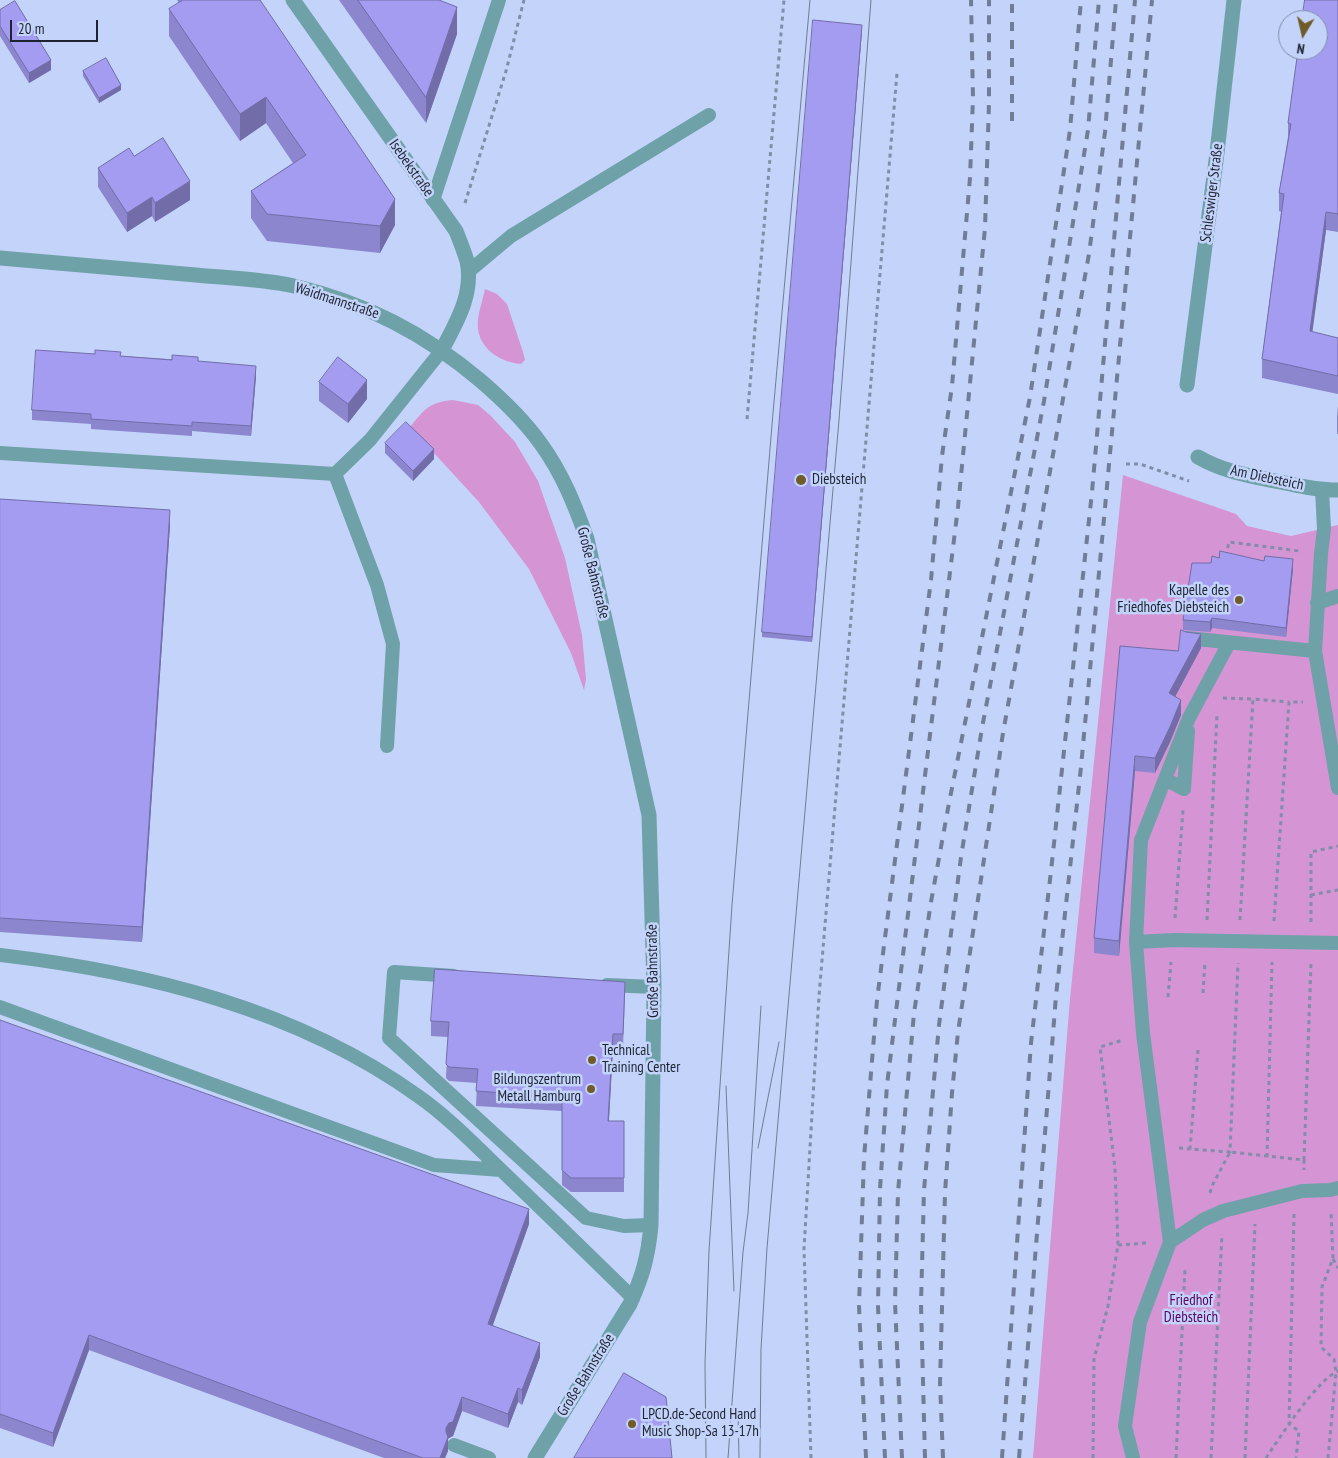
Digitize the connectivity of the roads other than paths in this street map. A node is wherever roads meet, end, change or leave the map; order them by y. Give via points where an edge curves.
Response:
1 (294, 0) edge
2 (499, 0) edge
3 (1234, 0) edge
4 (709, 115) dead end
5 (433, 200) junction
6 (0, 258) edge
7 (468, 272) junction
8 (442, 350) junction
9 (1187, 385) dead end
10 (0, 453) edge
11 (1198, 457) dead end
12 (556, 467) joint
13 (335, 474) junction
14 (1322, 490) junction
15 (1338, 490) edge
16 (1338, 596) edge
17 (1318, 603) junction
18 (1187, 638) edge
19 (1230, 643) junction
20 (1315, 652) junction
21 (1189, 718) junction
22 (387, 746) dead end
23 (1165, 779) junction
24 (1338, 788) edge
25 (1136, 942) junction
26 (1338, 943) edge
27 (0, 955) edge
28 (471, 977) edge
29 (596, 984) edge
30 (654, 987) junction
31 (0, 1007) edge
32 (501, 1170) junction
33 (1334, 1189) edge
34 (651, 1225) junction
35 (1170, 1242) junction
36 (633, 1298) junction
37 (454, 1445) dead end
38 (489, 1458) edge
39 (535, 1458) edge
40 (1133, 1458) edge

1 - 5 street, Isebekstraße
2 - 5 lane
3 - 9 street, Schleswiger Straße
4 - 7 lane via 510,236
5 - 7 street, Isebekstraße via 456,231
6 - 8 street, Waidmannstraße via 291,286 380,314
7 - 8 street, Isebekstraße via 465,303
8 - 12 street, Waidmannstraße via 504,401
8 - 13 lane via 370,440
10 - 13 lane
11 - 14 street, Am Diebsteich via 1242,475
12 - 30 street, Große Bahnstraße via 575,504 587,539 649,815
13 - 22 lane via 377,585 393,644
14 - 15 street, Am Diebsteich
14 - 17 lane via 1324,528
16 - 17 lane
17 - 20 lane
18 - 19 lane
19 - 20 lane
19 - 21 lane
20 - 24 lane
21 - 23 lane
21 - 23 lane via 1184,789
23 - 25 lane via 1141,840
25 - 26 lane
25 - 35 lane via 1143,1033
27 - 32 lane via 143,979 210,996 300,1030 341,1048 420,1097
28 - 34 lane via 394,972 389,1038 586,1218 624,1226
29 - 30 lane
30 - 34 street, Große Bahnstraße
31 - 32 lane via 434,1165
32 - 36 lane
33 - 35 lane via 1298,1192 1223,1211
34 - 36 street, Große Bahnstraße via 648,1255
35 - 40 lane via 1140,1322 1125,1426
36 - 39 street, Große Bahnstraße
37 - 38 lane

